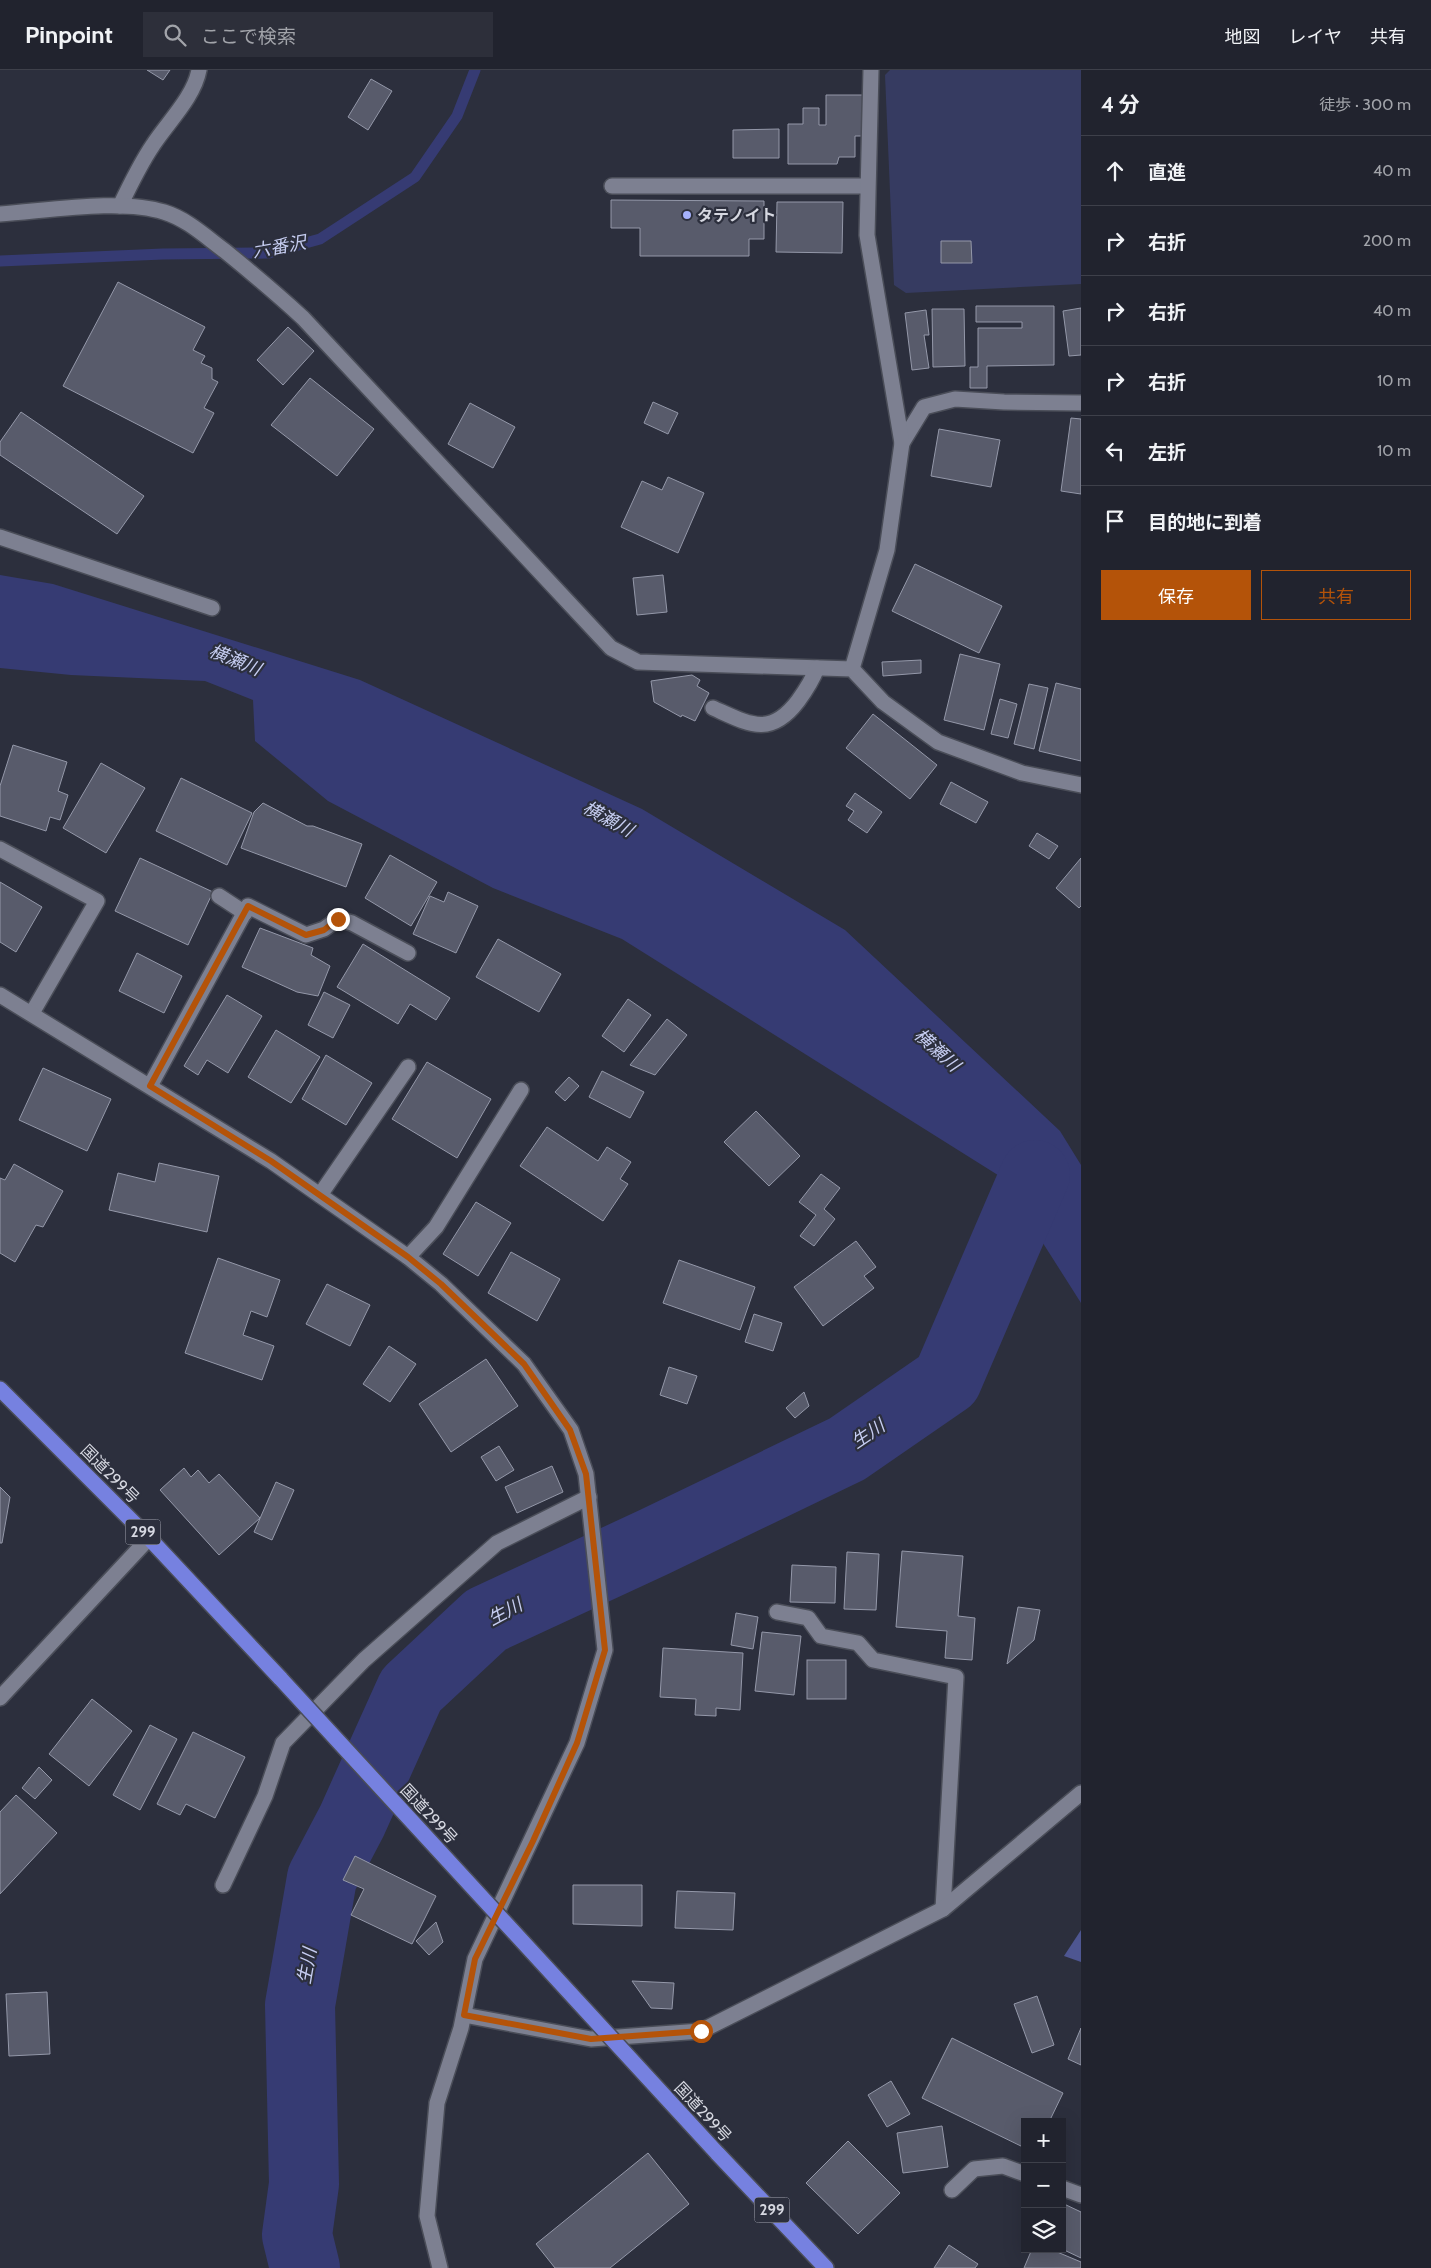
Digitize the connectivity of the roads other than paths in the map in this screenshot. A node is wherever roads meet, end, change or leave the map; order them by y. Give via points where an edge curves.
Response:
1 (199, 70) edge
2 (871, 70) edge
3 (612, 186) dead end
4 (867, 186) junction
5 (120, 206) junction
6 (0, 214) edge
7 (1081, 403) edge
8 (902, 443) junction
9 (0, 537) edge
10 (212, 608) dead end
11 (817, 668) junction
12 (852, 669) junction
13 (713, 708) dead end
14 (1081, 785) edge
15 (0, 849) edge
16 (219, 896) dead end
17 (245, 913) junction
18 (408, 953) dead end
19 (0, 995) edge
20 (32, 1013) junction
21 (408, 1067) dead end
22 (150, 1086) junction
23 (521, 1090) dead end
24 (320, 1195) junction
25 (408, 1257) junction
26 (0, 1389) edge
27 (589, 1497) junction
28 (149, 1538) junction
29 (777, 1612) dead end
30 (0, 1698) edge
31 (1081, 1793) edge
32 (223, 1886) dead end
33 (943, 1910) junction
34 (464, 2015) junction
35 (1021, 2173) edge
36 (952, 2190) dead end
37 (1066, 2190) edge
38 (1081, 2196) edge
39 (440, 2268) edge
40 (826, 2268) edge

1 - 5 street via 190,92 152,146
2 - 4 street
3 - 4 street
4 - 8 street via 867,236
5 - 6 street
5 - 11 street via 166,212 197,229 303,318 611,648 638,662
7 - 8 street via 955,399 924,407
8 - 12 street via 887,550
9 - 10 street
11 - 12 street
11 - 13 street via 812,684 779,721 747,723
12 - 14 street via 883,702 938,742 1022,772
15 - 20 street via 97,901
16 - 17 street
17 - 18 street via 248,906 306,935 324,930 338,919 352,923
17 - 22 street
19 - 20 street
20 - 22 street
21 - 24 street
22 - 24 street
23 - 25 street via 436,1227
24 - 25 street
25 - 27 street via 441,1284 524,1364 570,1430 586,1474
26 - 28 highway, 国道299号 / 299
27 - 32 street via 497,1543 364,1660 283,1743 265,1796
27 - 34 street via 605,1650 577,1743 475,1959
28 - 30 street
28 - 40 highway, 国道299号 / 299, bridge
29 - 33 street via 808,1618 821,1636 858,1643 873,1660 956,1677
31 - 33 street
33 - 34 street via 701,2031 591,2039
34 - 39 street via 437,2103 427,2216
35 - 36 street via 1003,2166 974,2169
37 - 38 street

